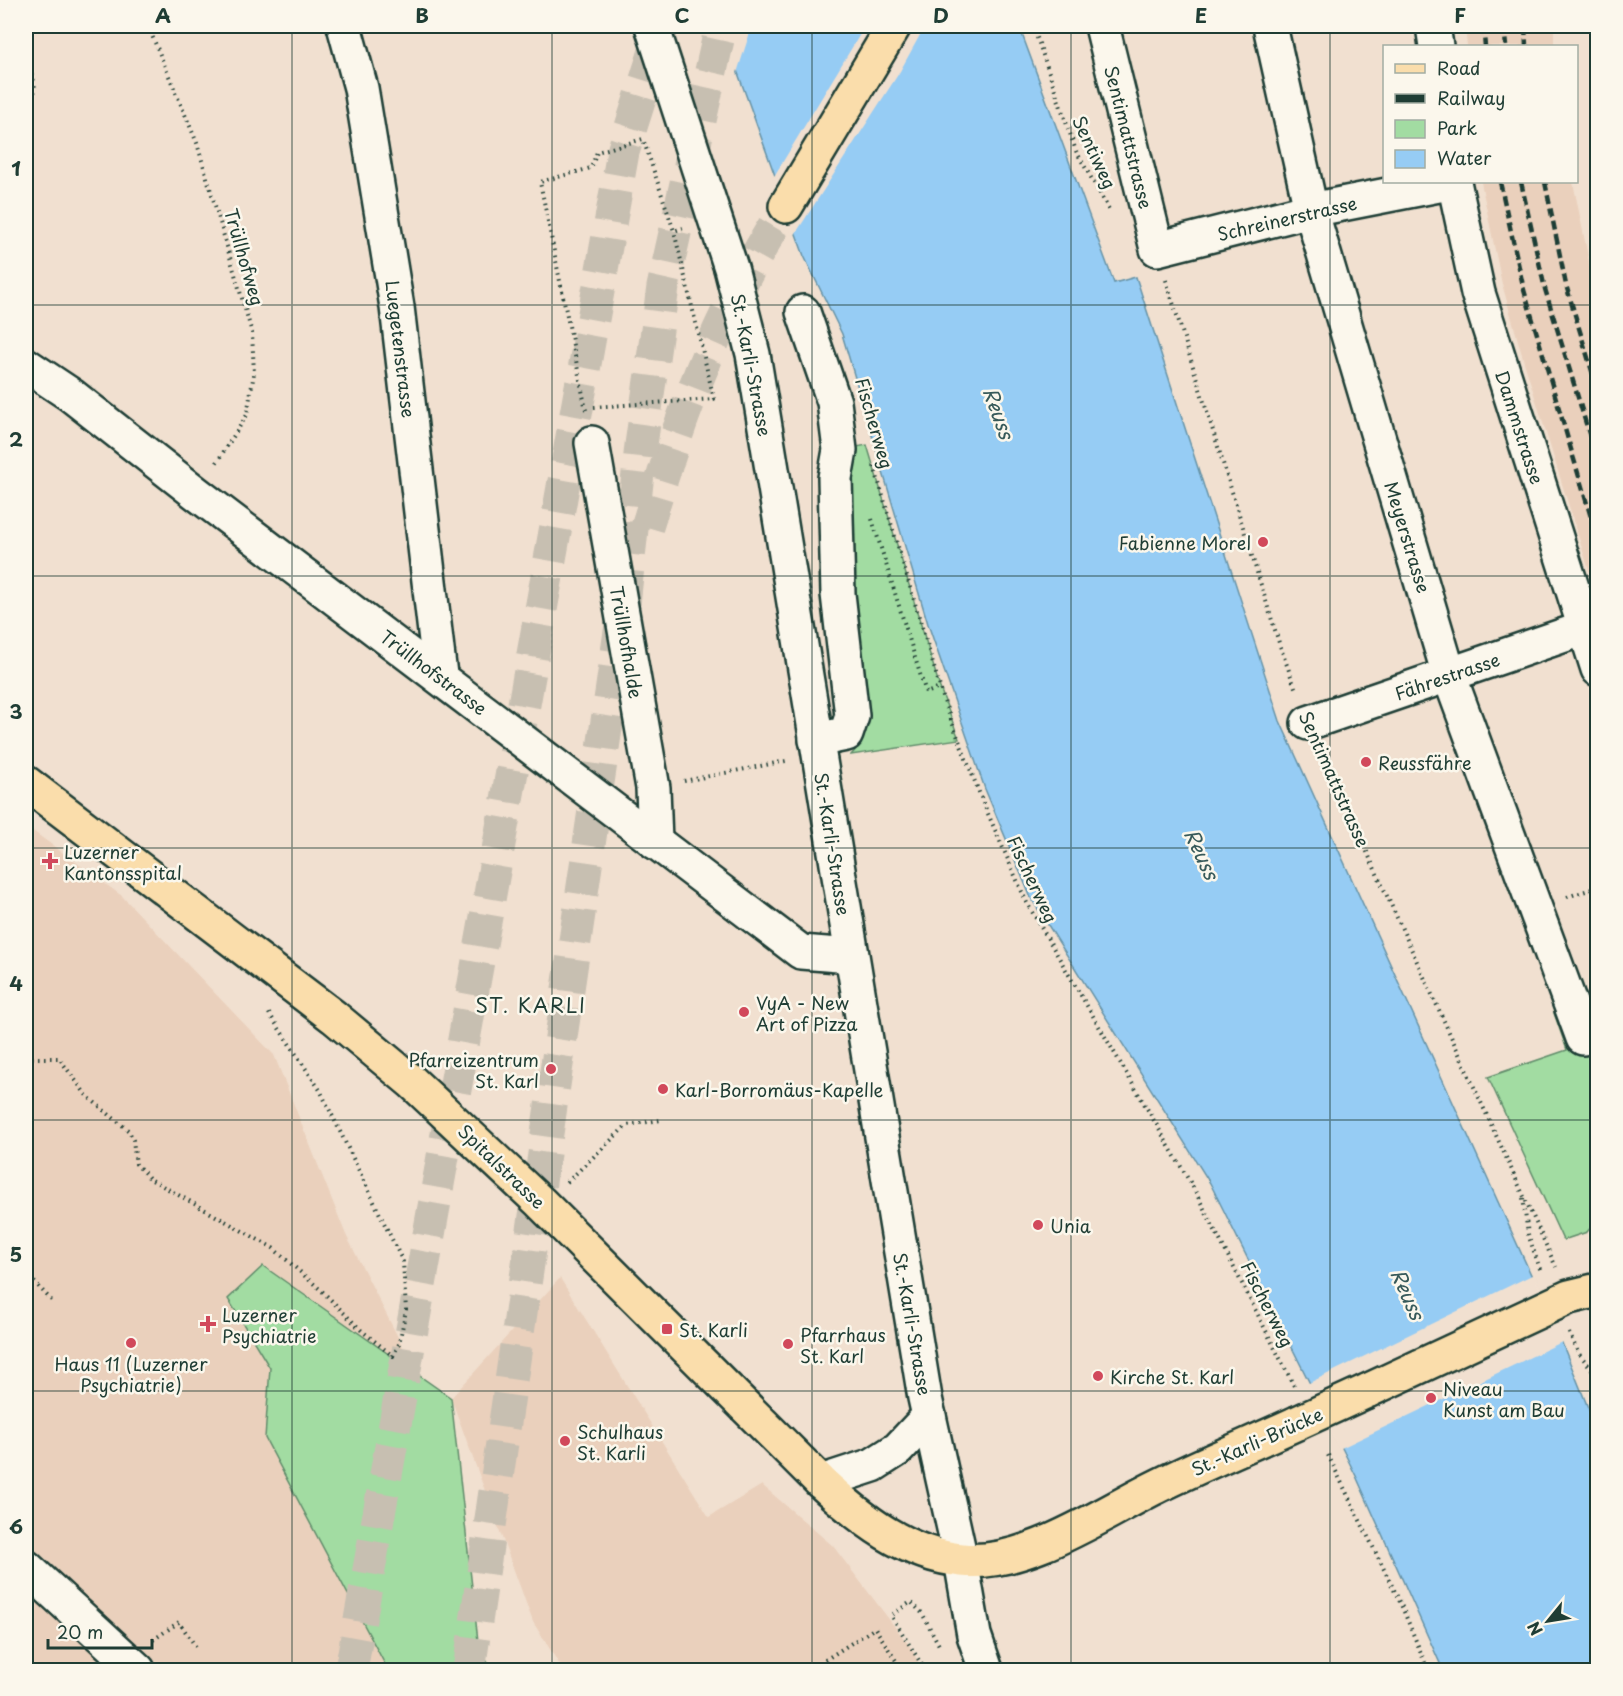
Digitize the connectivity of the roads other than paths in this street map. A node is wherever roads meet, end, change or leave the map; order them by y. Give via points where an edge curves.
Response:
1 (344, 26) edge
2 (652, 26) edge
3 (894, 26) edge
4 (1102, 26) edge
5 (1270, 26) edge
6 (1433, 26) edge
7 (1436, 45) edge
8 (1449, 183) edge
9 (1454, 183) edge
10 (786, 206) tunnel mouth
11 (1311, 210) junction
12 (1160, 260) joint
13 (803, 312) dead end
14 (26, 365) edge
15 (592, 443) road end
16 (1585, 628) junction
17 (1598, 669) edge
18 (440, 675) junction
19 (1449, 675) junction
20 (1308, 723) road end
21 (818, 747) junction
22 (26, 783) edge
23 (655, 842) junction
24 (851, 956) junction
25 (1583, 1038) dead end
26 (1568, 1299) edge
27 (929, 1416) junction
28 (821, 1482) junction
29 (961, 1560) junction
30 (31, 1583) edge
31 (131, 1664) edge
32 (986, 1671) edge

1 - 18 street, Luegetenstrasse via 361,88 397,307
2 - 21 street, St.-Karli-Strasse via 731,268 753,354
3 - 10 main road
4 - 12 street, Sentimattstrasse
5 - 11 street, Meyerstrasse
6 - 7 street
8 - 11 street, Schreinerstrasse
9 - 16 street, Dammstrasse via 1478,293
11 - 12 street, Schreinerstrasse
11 - 19 street, Meyerstrasse
13 - 21 street via 834,402 840,450 835,478 838,594 852,716 846,734
14 - 18 street, Trüllhofstrasse
15 - 23 street, Trüllhofhalde via 653,788
16 - 17 street, Dammstrasse
16 - 19 street, Fährestrasse
18 - 23 street, Trüllhofstrasse
19 - 20 street, Fährestrasse
19 - 25 street, Meyerstrasse
21 - 24 street, St.-Karli-Strasse
22 - 28 main road, Spitalstrasse via 334,1017 412,1082 540,1202
23 - 24 street, Trüllhofstrasse via 801,952
24 - 27 street, St.-Karli-Strasse
26 - 29 main road, St.-Karli-Brücke, bridge via 1161,1484 1028,1549 994,1558
27 - 28 street via 898,1449 873,1465
27 - 29 street, St.-Karli-Strasse
28 - 29 main road, Spitalstrasse via 854,1513 881,1531 935,1554
29 - 32 street, St.-Karli-Strasse via 974,1635
30 - 31 street via 83,1606

